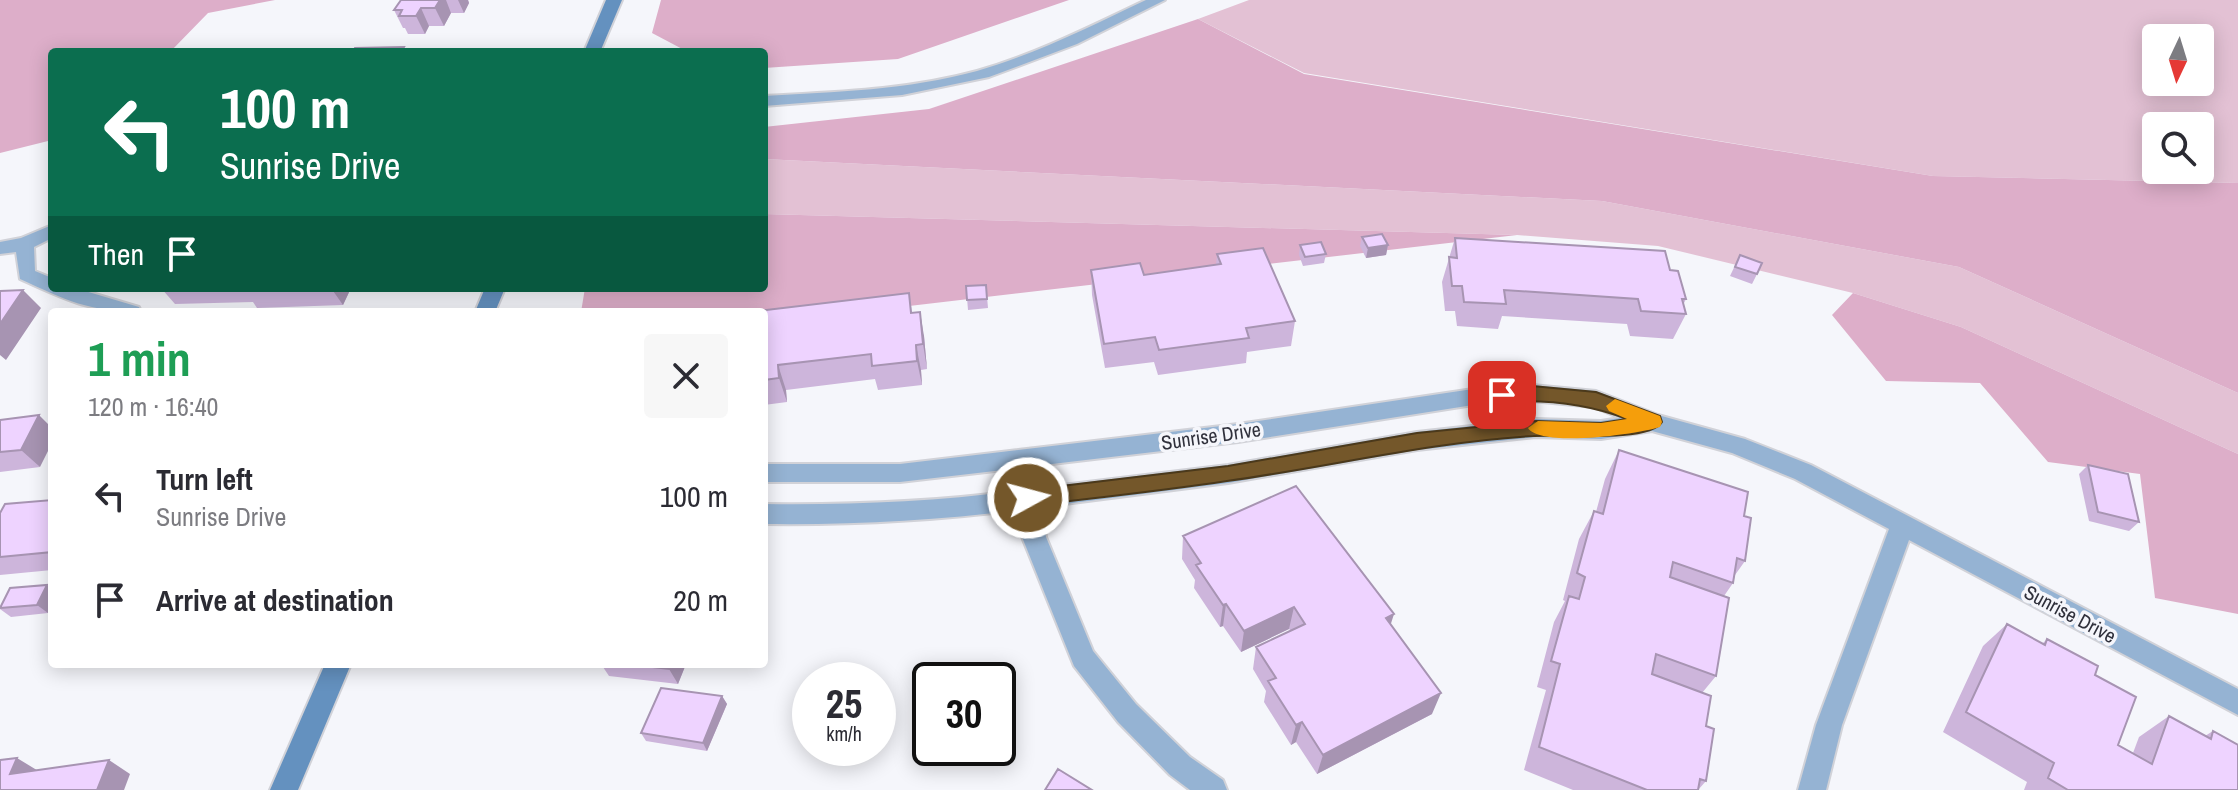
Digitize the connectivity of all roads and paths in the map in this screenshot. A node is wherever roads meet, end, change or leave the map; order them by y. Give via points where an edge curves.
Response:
1 (614, 0) edge
2 (1158, 0) edge
3 (594, 48) edge
4 (768, 101) edge
5 (48, 233) edge
6 (25, 244) junction
7 (0, 248) edge
8 (48, 284) edge
9 (67, 292) edge
10 (116, 308) edge
11 (1403, 406) junction
12 (1653, 422) junction
13 (1417, 441) junction
14 (1022, 460) junction
15 (768, 473) edge
16 (1028, 498) junction
17 (768, 514) edge
18 (1903, 525) junction
19 (336, 668) edge
20 (2238, 703) edge
21 (284, 790) edge
22 (1213, 790) edge
23 (1812, 790) edge

1 - 3 main road
2 - 4 lane via 1051,50 981,74 876,95
5 - 6 lane
6 - 7 lane
6 - 8 lane via 26,274
9 - 10 lane
11 - 12 street, Sunrise Drive via 1532,393 1596,399
11 - 13 street
11 - 14 street, Sunrise Drive
12 - 13 street, Sunrise Drive
12 - 18 street, Sunrise Drive via 1776,461
13 - 16 street, Sunrise Drive via 1228,474
14 - 15 street, Sunrise Drive via 900,473
14 - 16 street
16 - 17 street, Sunrise Drive via 935,511
16 - 22 street via 1034,537 1083,658 1127,713 1180,766
18 - 20 street, Sunrise Drive
18 - 23 street via 1829,725
19 - 21 main road

